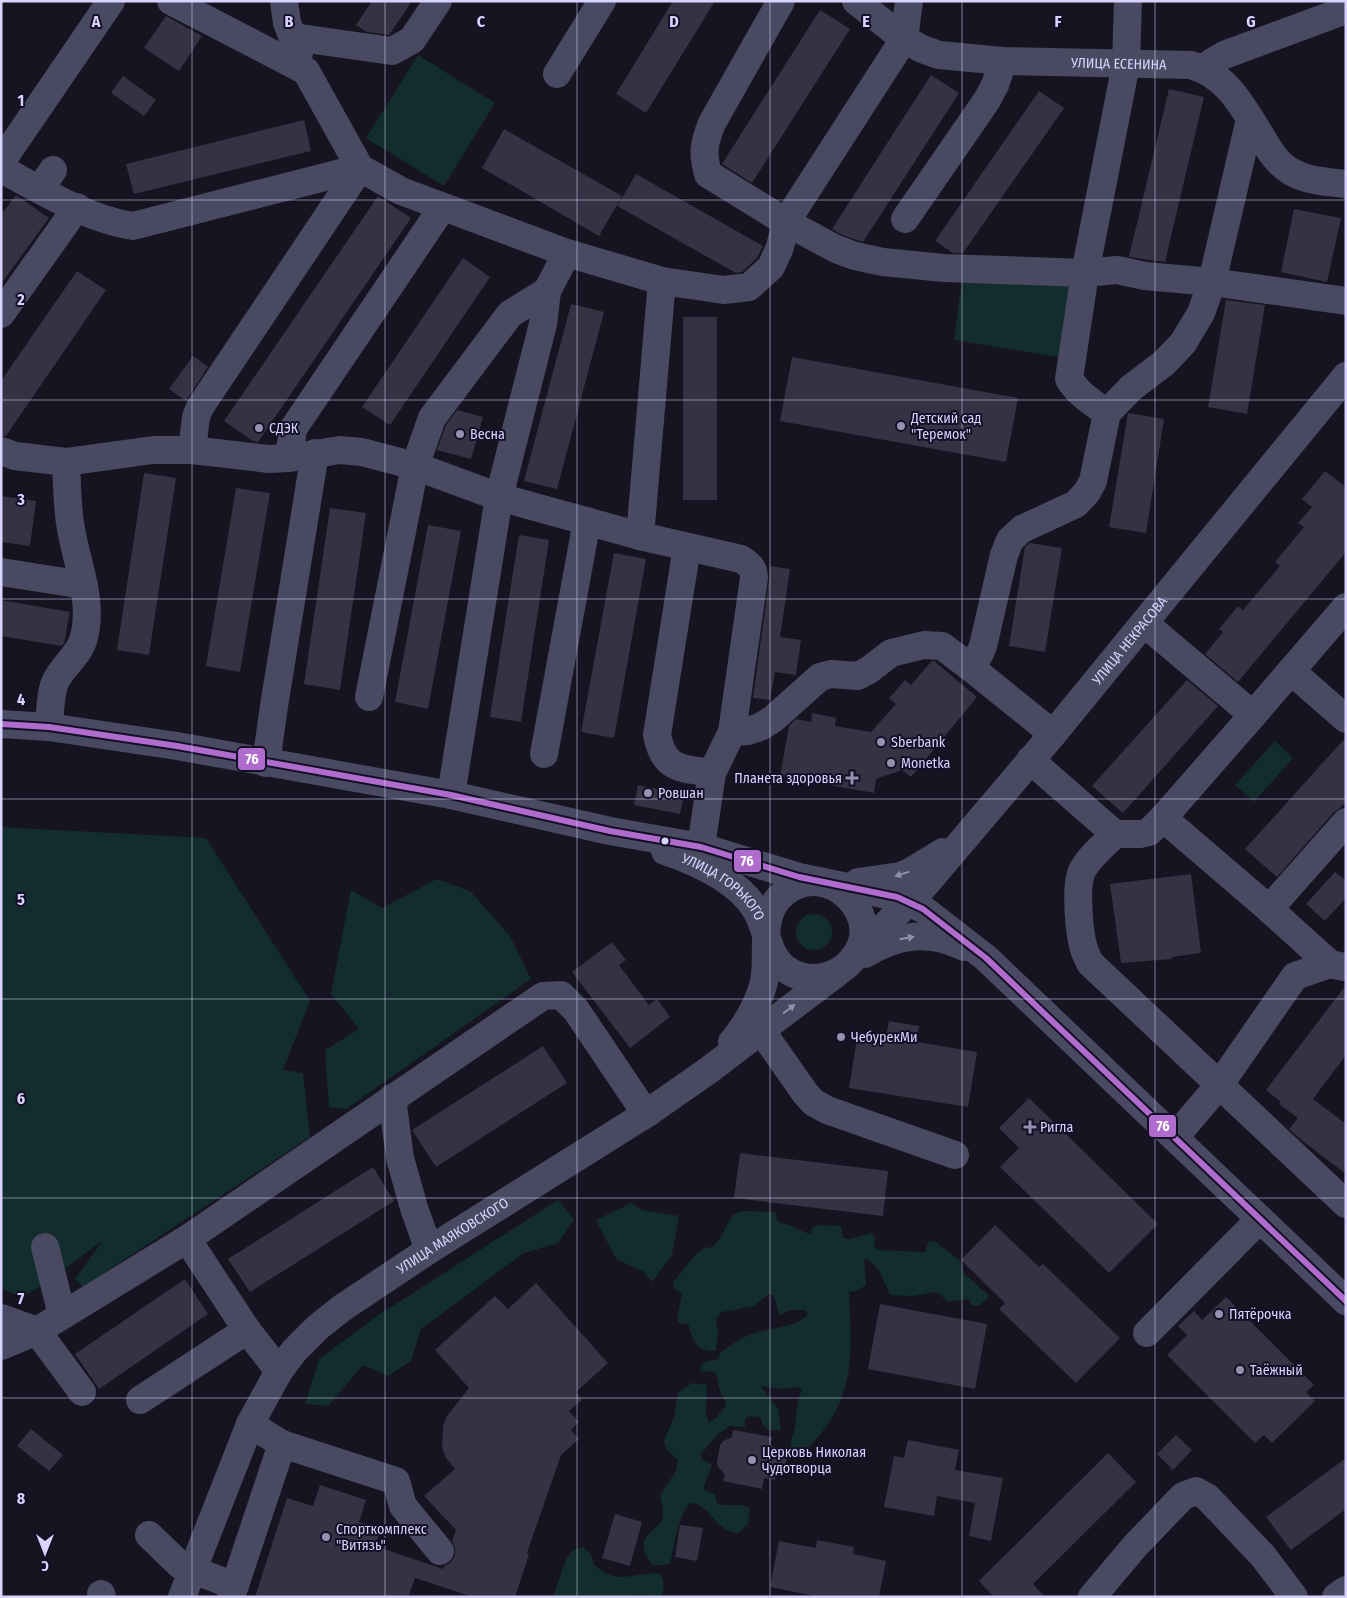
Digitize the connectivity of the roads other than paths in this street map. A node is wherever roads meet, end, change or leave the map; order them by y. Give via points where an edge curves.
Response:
1 (111, 1) edge
2 (171, 1) edge
3 (284, 1) edge
4 (438, 1) edge
5 (602, 1) edge
6 (782, 1) edge
7 (856, 1) edge
8 (909, 1) edge
9 (1128, 1) edge
10 (1346, 10) edge
11 (293, 37) junction
12 (904, 39) junction
13 (1003, 61) junction
14 (1126, 64) junction
15 (1204, 69) junction
16 (306, 71) junction
17 (556, 74) dead end
18 (1250, 118) junction
19 (1, 162) edge
20 (360, 168) junction
21 (1, 169) edge
22 (1346, 184) edge
23 (77, 208) junction
24 (442, 208) junction
25 (904, 219) dead end
26 (786, 222) junction
27 (567, 253) junction
28 (1085, 273) junction
29 (662, 281) junction
30 (1212, 282) junction
31 (546, 291) junction
32 (1346, 301) edge
33 (1, 314) edge
34 (1346, 376) edge
35 (1107, 413) junction
36 (192, 450) junction
37 (1, 451) edge
38 (302, 455) junction
39 (66, 462) junction
40 (415, 466) junction
41 (499, 497) junction
42 (587, 521) junction
43 (640, 536) junction
44 (687, 547) junction
45 (1, 572) edge
46 (84, 586) junction
47 (1346, 607) edge
48 (1144, 623) junction
49 (970, 667) junction
50 (1291, 671) junction
51 (369, 697) dead end
52 (1253, 715) junction
53 (1346, 719) edge
54 (1, 724) edge
55 (49, 727) junction
56 (732, 732) junction
57 (1053, 734) junction
58 (544, 754) dead end
59 (1030, 760) junction
60 (266, 763) junction
61 (712, 773) junction
62 (451, 795) junction
63 (1163, 818) junction
64 (1346, 823) edge
65 (610, 831) junction
66 (1115, 834) junction
67 (960, 843) junction
68 (701, 847) junction
69 (823, 883) junction
70 (908, 902) junction
71 (1269, 909) junction
72 (766, 937) junction
73 (986, 958) junction
74 (846, 965) junction
75 (1338, 966) edge
76 (761, 1030) junction
77 (709, 1070) junction
78 (1220, 1084) junction
79 (392, 1098) junction
80 (646, 1114) junction
81 (1174, 1137) junction
82 (955, 1155) dead end
83 (1346, 1204) edge
84 (1260, 1219) junction
85 (187, 1239) junction
86 (45, 1247) dead end
87 (429, 1250) junction
88 (1346, 1301) edge
89 (62, 1315) junction
90 (1, 1318) edge
91 (247, 1330) junction
92 (1, 1331) edge
93 (37, 1331) junction
94 (1147, 1332) dead end
95 (1, 1346) edge
96 (279, 1371) junction
97 (82, 1392) dead end
98 (140, 1400) dead end
99 (250, 1424) junction
100 (282, 1444) junction
101 (149, 1535) dead end
102 (440, 1551) dead end
103 (192, 1570) junction
104 (1346, 1590) edge
105 (233, 1591) edge
106 (1098, 1594) edge
107 (182, 1597) edge
108 (1294, 1597) edge
109 (1336, 1597) edge

1 - 19 street
2 - 16 street
3 - 11 street
4 - 11 street via 412,40 392,51
5 - 17 street
6 - 26 street via 712,123 706,138 704,158 708,174
7 - 12 street, УЛИЦА ЕСЕНИНА
8 - 12 street
9 - 14 street
10 - 15 street via 1224,55
11 - 16 street
12 - 13 street, УЛИЦА ЕСЕНИНА via 939,55
12 - 26 street
13 - 14 street, УЛИЦА ЕСЕНИНА
13 - 25 street via 987,100
14 - 15 street, УЛИЦА ЕСЕНИНА via 1191,65
14 - 28 street
15 - 18 street, УЛИЦА ЕСЕНИНА via 1229,89
16 - 20 street
18 - 22 street, УЛИЦА ЕСЕНИНА via 1280,164 1315,180
18 - 30 street
20 - 23 street via 133,226 115,224
20 - 24 street via 401,192
20 - 36 street via 241,326 200,406
21 - 23 street via 47,179
23 - 33 street
24 - 27 street
24 - 38 street via 293,429
26 - 28 street via 836,249 883,262 944,268
26 - 29 street via 771,267 749,288 724,290
27 - 29 street
27 - 31 street
28 - 30 street via 1117,270
28 - 35 street via 1069,379 1084,396
29 - 43 street
30 - 32 street
30 - 35 street via 1201,313 1183,342
31 - 40 street via 510,314 432,418
31 - 41 street via 544,324
34 - 48 street, УЛИЦА НЕКРАСОВА
35 - 49 street via 1093,481 1087,492 1076,504 1022,529 1010,540 983,646
36 - 38 street via 269,459
36 - 39 street via 153,450
37 - 39 street via 15,456
38 - 40 street via 340,450 362,452
38 - 60 street
39 - 46 street via 69,522
40 - 41 street
40 - 51 street
41 - 42 street
41 - 62 street
42 - 43 street
42 - 58 street
43 - 44 street
44 - 56 street via 741,559 754,570
44 - 61 street via 657,735 669,762 676,767
45 - 46 street
46 - 55 street via 87,617 84,637 80,649 54,684
47 - 50 street
48 - 52 street
48 - 57 street, УЛИЦА НЕКРАСОВА
49 - 56 street via 942,646 924,645 891,653 858,676 831,674 820,677 766,723 748,731
49 - 57 street
50 - 52 street
50 - 53 street
52 - 63 street
54 - 55 street, УЛИЦА ГОРЬКОГО
55 - 60 street, УЛИЦА ГОРЬКОГО
56 - 61 street
57 - 59 street, УЛИЦА НЕКРАСОВА
59 - 66 street
59 - 67 street, УЛИЦА НЕКРАСОВА
60 - 62 street, УЛИЦА ГОРЬКОГО
61 - 68 street
62 - 65 street, УЛИЦА ГОРЬКОГО
63 - 66 street via 1149,832
63 - 71 street
64 - 71 street
65 - 68 street, УЛИЦА ГОРЬКОГО
65 - 72 street, УЛИЦА ГОРЬКОГО via 670,853 732,885 757,911
66 - 78 street via 1087,863 1081,874 1078,886 1084,950 1090,963
67 -> 69 street via 900,876
67 - 70 street, УЛИЦА НЕКРАСОВА
68 - 69 street, УЛИЦА ГОРЬКОГО
69 - 70 street via 885,894
69 - 72 street via 794,886 778,899 768,917
69 - 74 street via 846,894 860,915 862,940
70 - 73 street via 937,918
70 - 74 street, УЛИЦА НЕКРАСОВА
71 - 75 street
72 - 74 street via 778,962 793,974 821,978
72 - 77 street via 766,968 758,1002 738,1035
74 -> 73 street via 891,941 920,936 957,944
73 - 81 street
76 -> 74 street, УЛИЦА МАЯКОВСКОГО
75 - 78 street via 1295,976
76 - 77 street, УЛИЦА МАЯКОВСКОГО
76 - 82 street via 813,1102 827,1110
77 - 80 street, УЛИЦА МАЯКОВСКОГО
78 - 81 street
78 - 83 street
79 - 80 street via 543,996 561,995 576,1010
79 - 85 street
79 - 87 street via 400,1158
80 - 87 street, УЛИЦА МАЯКОВСКОГО
81 - 84 street
84 - 88 street
84 - 94 street
85 - 89 street
85 - 91 street
86 - 89 street
87 - 96 street, УЛИЦА МАЯКОВСКОГО via 318,1327
89 - 93 street
90 - 93 street
91 - 96 street
91 - 98 street
92 - 93 street
93 - 95 street
93 - 97 street
96 - 99 street, УЛИЦА МАЯКОВСКОГО
99 - 100 street
99 - 103 street, УЛИЦА МАЯКОВСКОГО
100 - 102 street via 396,1481 403,1506
100 - 105 street
101 - 103 street via 172,1559
103 - 105 street
103 - 107 street, УЛИЦА МАЯКОВСКОГО
104 - 109 street
106 - 108 street via 1183,1496 1196,1491 1207,1497 1263,1556

